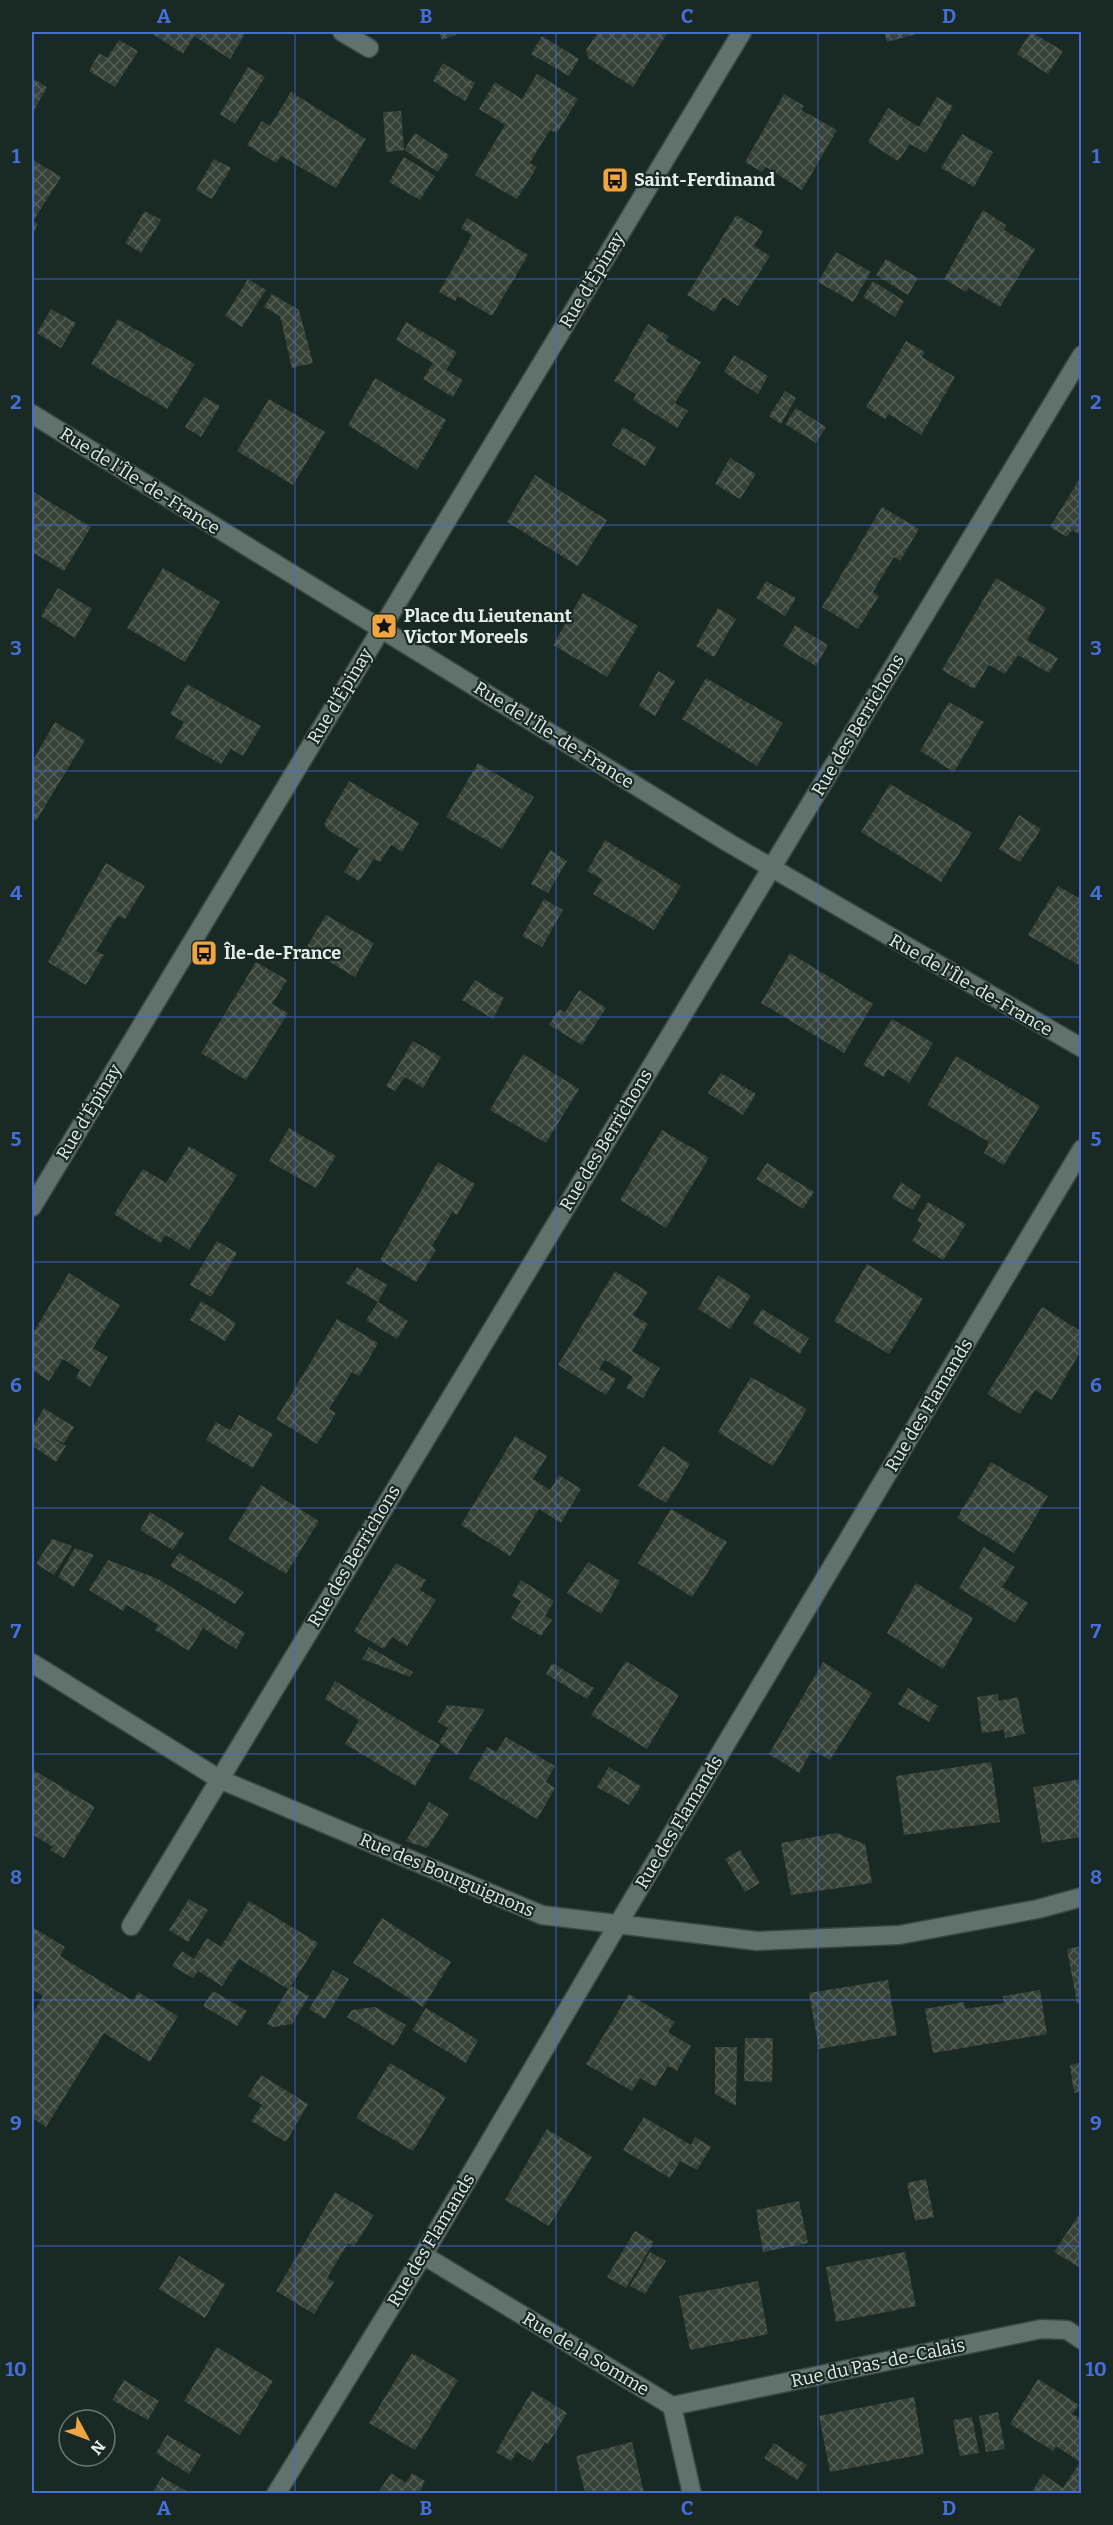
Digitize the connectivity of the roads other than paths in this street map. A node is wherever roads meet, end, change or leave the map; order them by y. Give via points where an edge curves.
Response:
1 (342, 32) edge
2 (742, 32) edge
3 (369, 48) dead end
4 (1082, 355) edge
5 (32, 414) edge
6 (380, 629) junction
7 (771, 868) junction
8 (1082, 1048) edge
9 (1082, 1149) edge
10 (32, 1207) edge
11 (32, 1663) edge
12 (219, 1779) junction
13 (1082, 1898) edge
14 (618, 1924) junction
15 (131, 1926) dead end
16 (423, 2255) junction
17 (1082, 2340) edge
18 (672, 2406) junction
19 (276, 2493) edge
20 (692, 2493) edge

1 - 3 street
2 - 6 street, Rue d'Épinay
4 - 7 street, Rue des Berrichons
5 - 6 street, Rue de l'Île-de-France
6 - 7 street, Rue de l'Île-de-France
6 - 10 street, Rue d'Épinay
7 - 8 street, Rue de l'Île-de-France
7 - 12 street, Rue des Berrichons
9 - 14 street, Rue des Flamands
11 - 12 street, Rue des Bourguignons
12 - 14 street, Rue des Bourguignons via 543,1915
12 - 15 street, Rue des Berrichons
13 - 14 street, Rue des Bourguignons via 899,1935 757,1941
14 - 16 street, Rue des Flamands
16 - 18 street, Rue de la Somme
16 - 19 street, Rue des Flamands
17 - 18 street, Rue du Pas-de-Calais via 1067,2330 1041,2329
18 - 20 street

